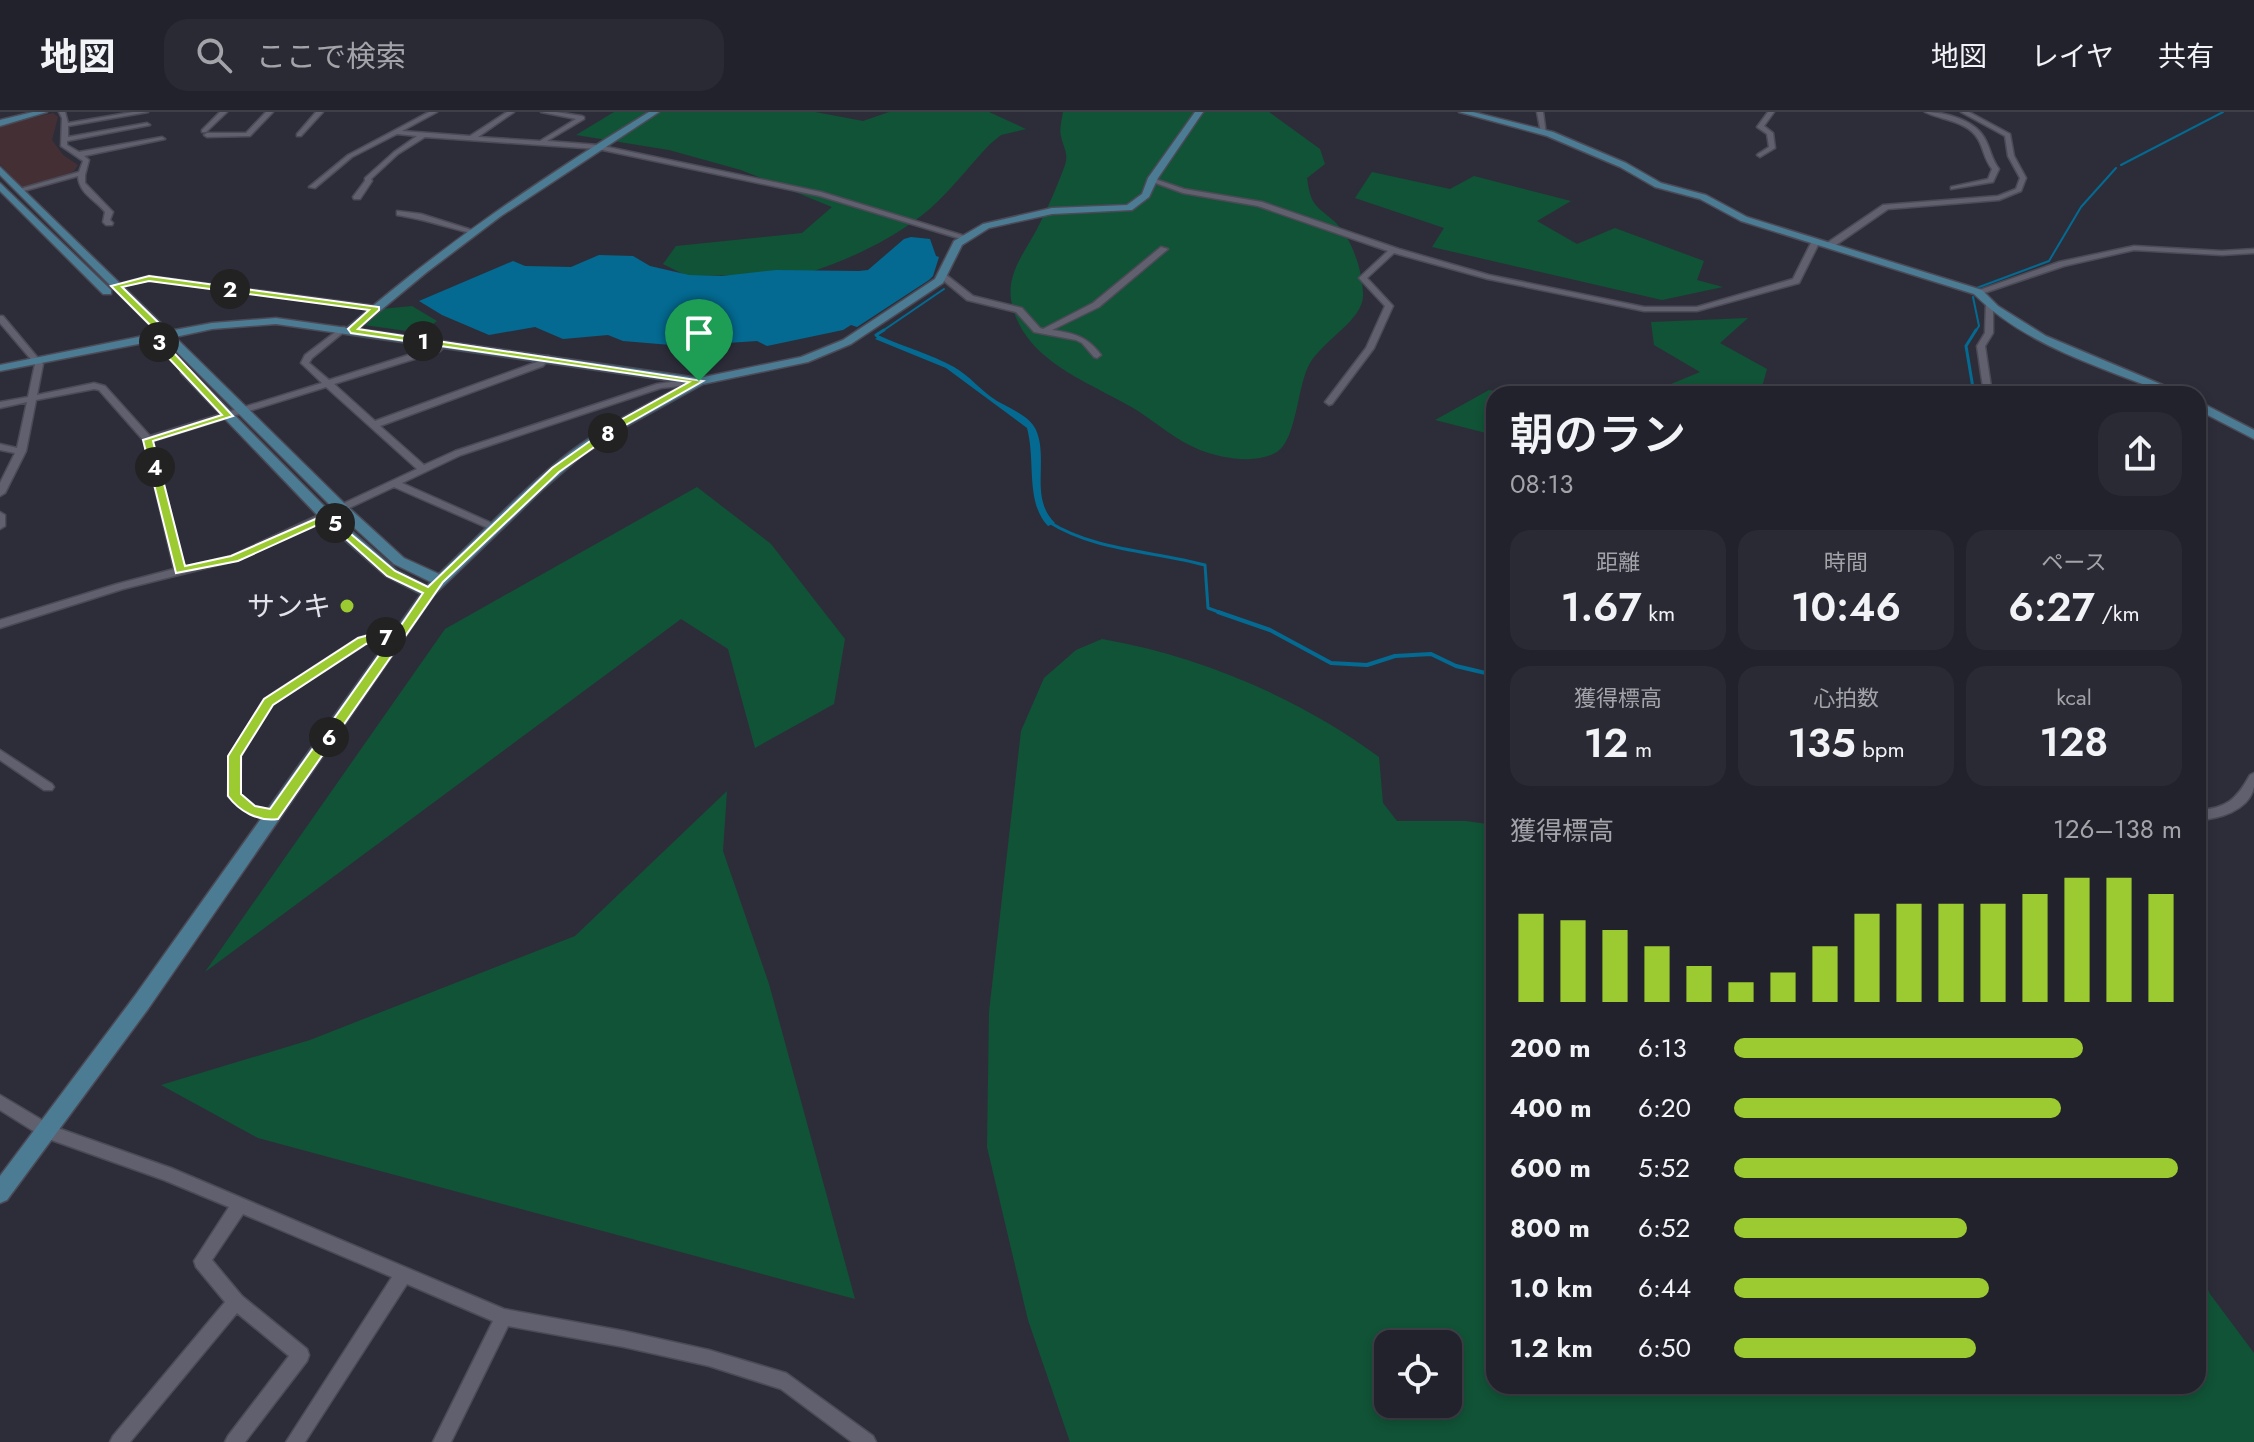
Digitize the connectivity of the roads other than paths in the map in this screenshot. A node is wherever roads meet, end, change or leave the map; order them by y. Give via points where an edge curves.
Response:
1 (62, 112) edge
2 (148, 112) edge
3 (224, 112) edge
4 (270, 112) edge
5 (320, 112) edge
6 (434, 112) edge
7 (511, 112) edge
8 (544, 112) edge
9 (655, 112) edge
10 (1199, 112) edge
11 (1463, 112) edge
12 (1540, 112) edge
13 (1771, 112) edge
14 (1928, 112) edge
15 (1936, 112) edge
16 (38, 113) edge
17 (1965, 113) edge
18 (0, 123) edge
19 (65, 125) junction
20 (147, 125) junction
21 (399, 133) junction
22 (1544, 133) junction
23 (1977, 133) junction
24 (299, 135) dead end
25 (2008, 135) junction
26 (422, 136) junction
27 (471, 138) junction
28 (63, 140) junction
29 (543, 141) junction
30 (598, 147) junction
31 (76, 155) junction
32 (1760, 155) dead end
33 (0, 170) edge
34 (82, 173) junction
35 (1152, 180) junction
36 (313, 187) dead end
37 (1953, 188) dead end
38 (20, 190) junction
39 (3, 192) edge
40 (357, 197) dead end
41 (400, 213) dead end
42 (109, 223) dead end
43 (471, 231) junction
44 (964, 237) junction
45 (1816, 241) junction
46 (1830, 245) junction
47 (1164, 249) dead end
48 (1393, 250) junction
49 (2254, 251) edge
50 (942, 276) junction
51 (116, 286) junction
52 (1978, 292) junction
53 (1989, 305) junction
54 (376, 308) junction
55 (1, 320) edge
56 (346, 330) junction
57 (1043, 332) junction
58 (159, 336) junction
59 (443, 344) junction
60 (1097, 355) dead end
61 (546, 358) junction
62 (39, 361) junction
63 (0, 368) edge
64 (699, 381) junction
65 (330, 385) junction
66 (1987, 386) edge
67 (2159, 386) edge
68 (33, 398) junction
69 (1329, 402) dead end
70 (0, 405) edge
71 (2206, 409) edge
72 (235, 414) junction
73 (374, 425) junction
74 (2254, 435) edge
75 (148, 440) junction
76 (0, 447) edge
77 (21, 451) junction
78 (422, 468) junction
79 (394, 483) junction
80 (0, 493) edge
81 (342, 509) junction
82 (0, 515) edge
83 (327, 517) junction
84 (0, 526) edge
85 (493, 527) junction
86 (180, 571) junction
87 (434, 586) junction
88 (0, 624) edge
89 (398, 638) junction
90 (0, 754) edge
91 (2254, 778) edge
92 (48, 787) dead end
93 (273, 815) junction
94 (2206, 815) edge
95 (0, 1102) edge
96 (48, 1132) junction
97 (0, 1193) edge
98 (239, 1206) junction
99 (404, 1274) junction
100 (236, 1302) junction
101 (504, 1317) junction
102 (119, 1442) edge
103 (234, 1442) edge
104 (295, 1442) edge
105 (442, 1442) edge
106 (867, 1442) edge

1 - 19 street
2 - 19 street
2 - 20 street
3 - 4 street via 206,133 248,135
5 - 24 street
6 - 21 street
7 - 27 street
8 - 29 street via 582,118
9 - 30 street
10 - 35 street
11 - 22 street
12 - 22 street
13 - 32 street via 1760,127 1770,133 1772,148
14 - 23 street via 1957,120
15 - 17 street
16 - 18 street
17 - 25 street
19 - 28 street
20 - 28 street
20 - 31 street via 162,139
21 - 26 street
21 - 36 street via 350,156
22 - 45 street via 1658,185
23 - 25 street
23 - 37 street via 1996,175 1991,181
25 - 46 street via 2011,156 2023,178 2013,194 1886,207
26 - 27 street
26 - 40 street via 367,179
27 - 29 street
28 - 31 street
29 - 30 street
30 - 43 street
30 - 44 street via 806,191
31 - 34 street via 86,160
33 - 38 street
34 - 38 street
34 - 42 street via 84,188 106,206
35 - 44 street via 1146,195 1129,208 1011,218
35 - 48 street via 1259,204
38 - 39 street
38 - 51 street
39 - 58 street
41 - 43 street
43 - 54 street
44 - 50 street
45 - 46 street
45 - 48 street via 1796,281 1679,311 1570,295
46 - 52 street
47 - 57 street via 1096,305
48 - 69 street via 1363,278 1389,306 1388,313 1370,348
49 - 52 street via 2134,248 2062,264
50 - 57 street via 970,298 1019,310
50 - 64 street via 831,350
51 - 54 street via 149,278
51 - 58 street
52 - 53 street
53 - 66 street via 1989,333 1981,346
53 - 67 street via 2045,337
54 - 56 street
55 - 62 street
56 - 58 street via 254,322
56 - 59 street
56 - 65 street via 305,361
57 - 60 street via 1073,334
58 - 62 street
58 - 72 street
59 - 61 street
59 - 65 street
61 - 64 street
61 - 73 street
62 - 63 street
62 - 68 street
64 - 78 street via 631,395
64 - 85 street via 576,454
65 - 72 street
65 - 73 street
68 - 70 street
68 - 75 street via 99,387
68 - 77 street
71 - 74 street
72 - 75 street
72 - 81 street
72 - 83 street
73 - 78 street
75 - 86 street
76 - 77 street
77 - 80 street
78 - 79 street
79 - 81 street
79 - 85 street
81 - 83 street
81 - 87 street
82 - 84 street
83 - 86 street via 234,558
83 - 87 street via 391,573
85 - 87 street
86 - 88 street
87 - 89 street
89 - 93 street
89 - 93 street via 362,641 268,702 235,756 234,796 251,810
90 - 92 street
91 - 94 street via 2236,805
93 - 96 street
95 - 96 street
96 - 97 street
96 - 98 street via 166,1173
98 - 99 street
98 - 100 street via 202,1261
99 - 101 street
99 - 104 street
100 - 102 street
100 - 103 street via 301,1355
101 - 105 street
101 - 106 street via 709,1358 786,1382

